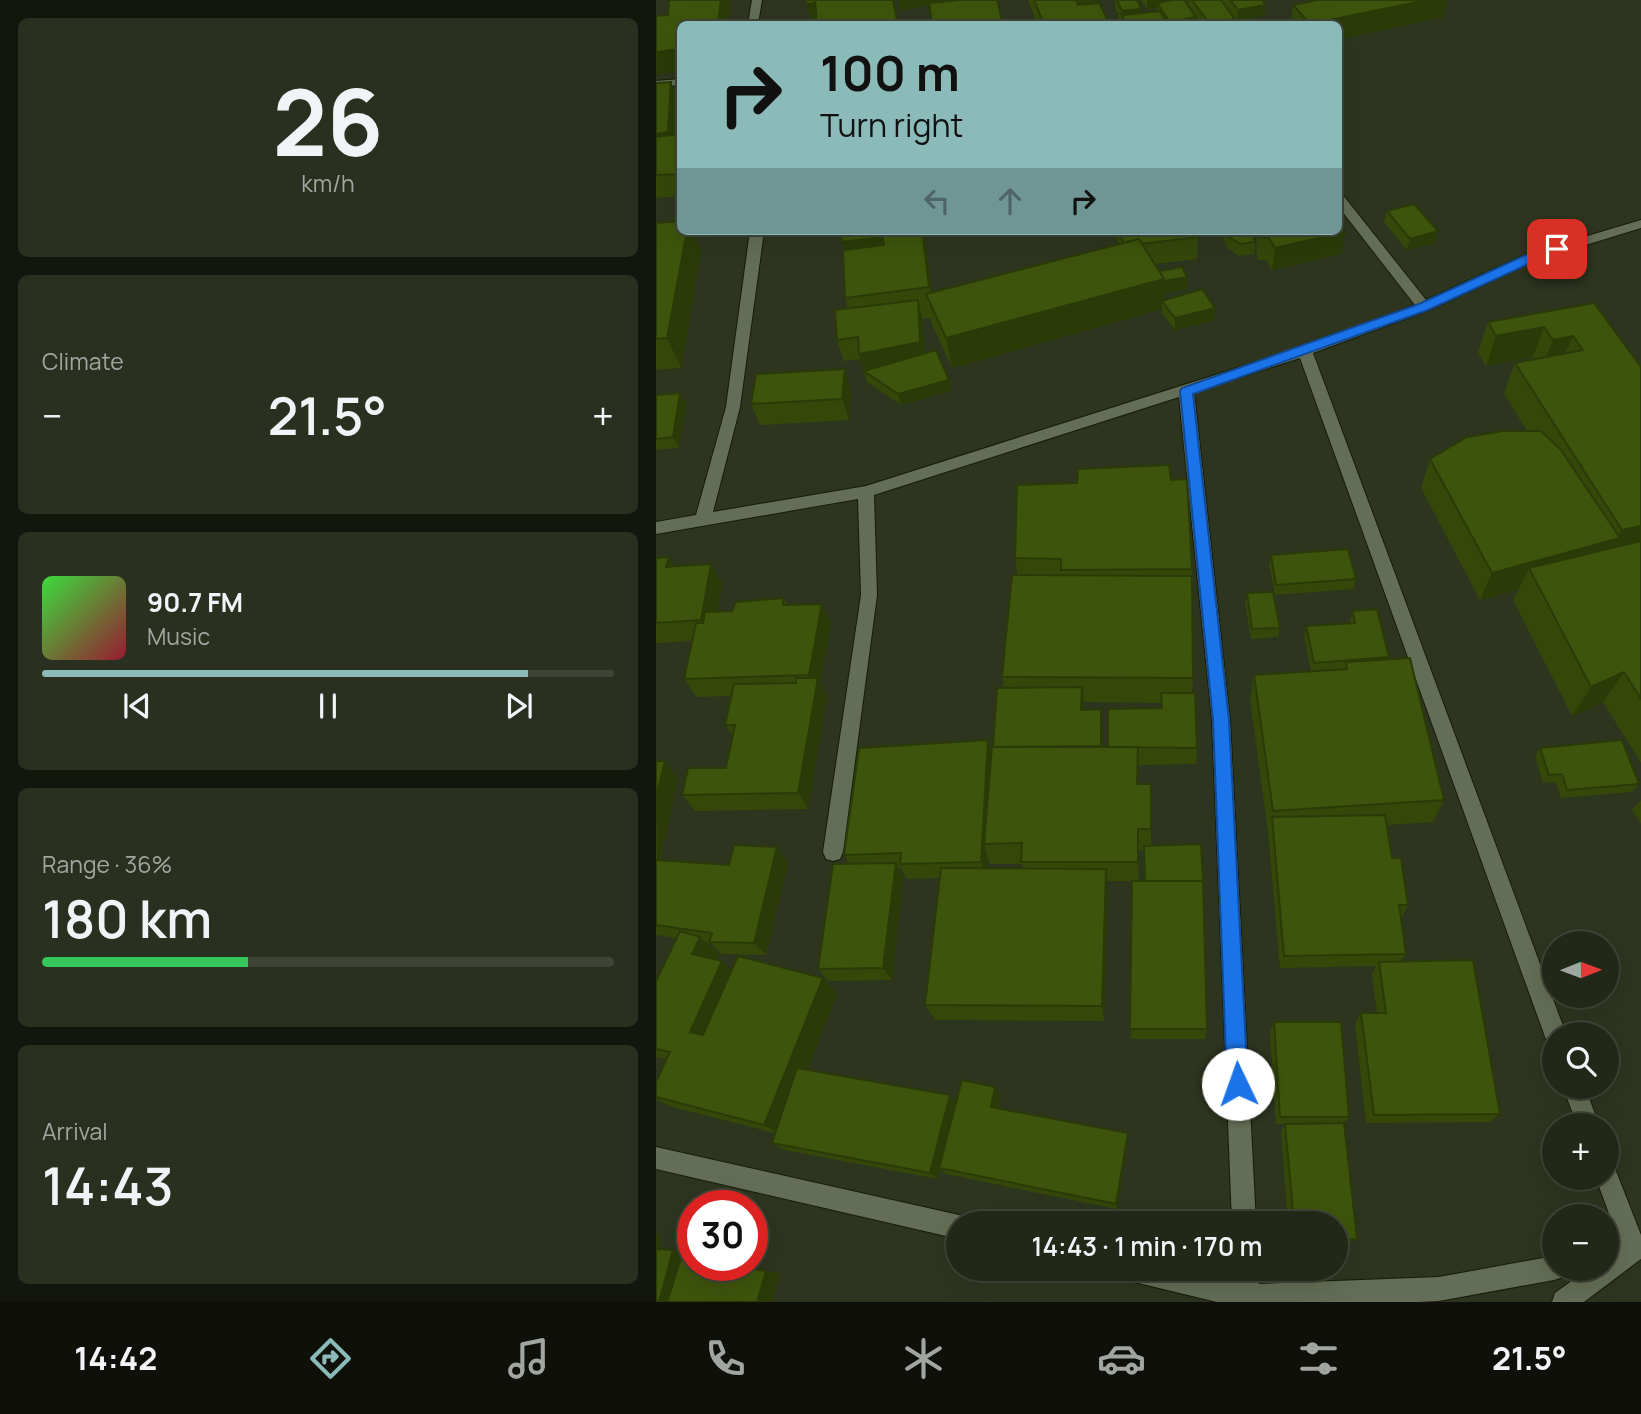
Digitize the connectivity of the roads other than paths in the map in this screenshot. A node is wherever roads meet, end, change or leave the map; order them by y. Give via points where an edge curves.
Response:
1 (757, 0) edge
2 (754, 21) edge
3 (677, 82) edge
4 (656, 84) edge
5 (1342, 202) edge
6 (1641, 224) edge
7 (756, 235) edge
8 (1424, 307) junction
9 (1305, 351) junction
10 (1186, 391) junction
11 (866, 492) junction
12 (702, 522) junction
13 (656, 528) edge
14 (833, 852) dead end
15 (1551, 1022) edge
16 (656, 1157) edge
17 (1613, 1190) edge
18 (1243, 1211) edge
19 (946, 1224) edge
20 (1637, 1248) edge
21 (1619, 1253) edge
22 (1542, 1270) edge
23 (1180, 1281) edge
24 (1246, 1281) edge
25 (1247, 1297) junction
26 (1564, 1302) edge

1 - 2 street
3 - 4 street
5 - 8 street
6 - 8 street via 1532,257
7 - 12 street via 732,407
8 - 9 street
9 - 10 street
9 - 15 street
10 - 11 street
10 - 18 street via 1221,720
11 - 12 street
11 - 14 street via 869,595
12 - 13 street
16 - 19 street
17 - 20 street
20 - 21 street
20 - 26 street
22 - 25 street via 1439,1289
23 - 25 street
24 - 25 street

